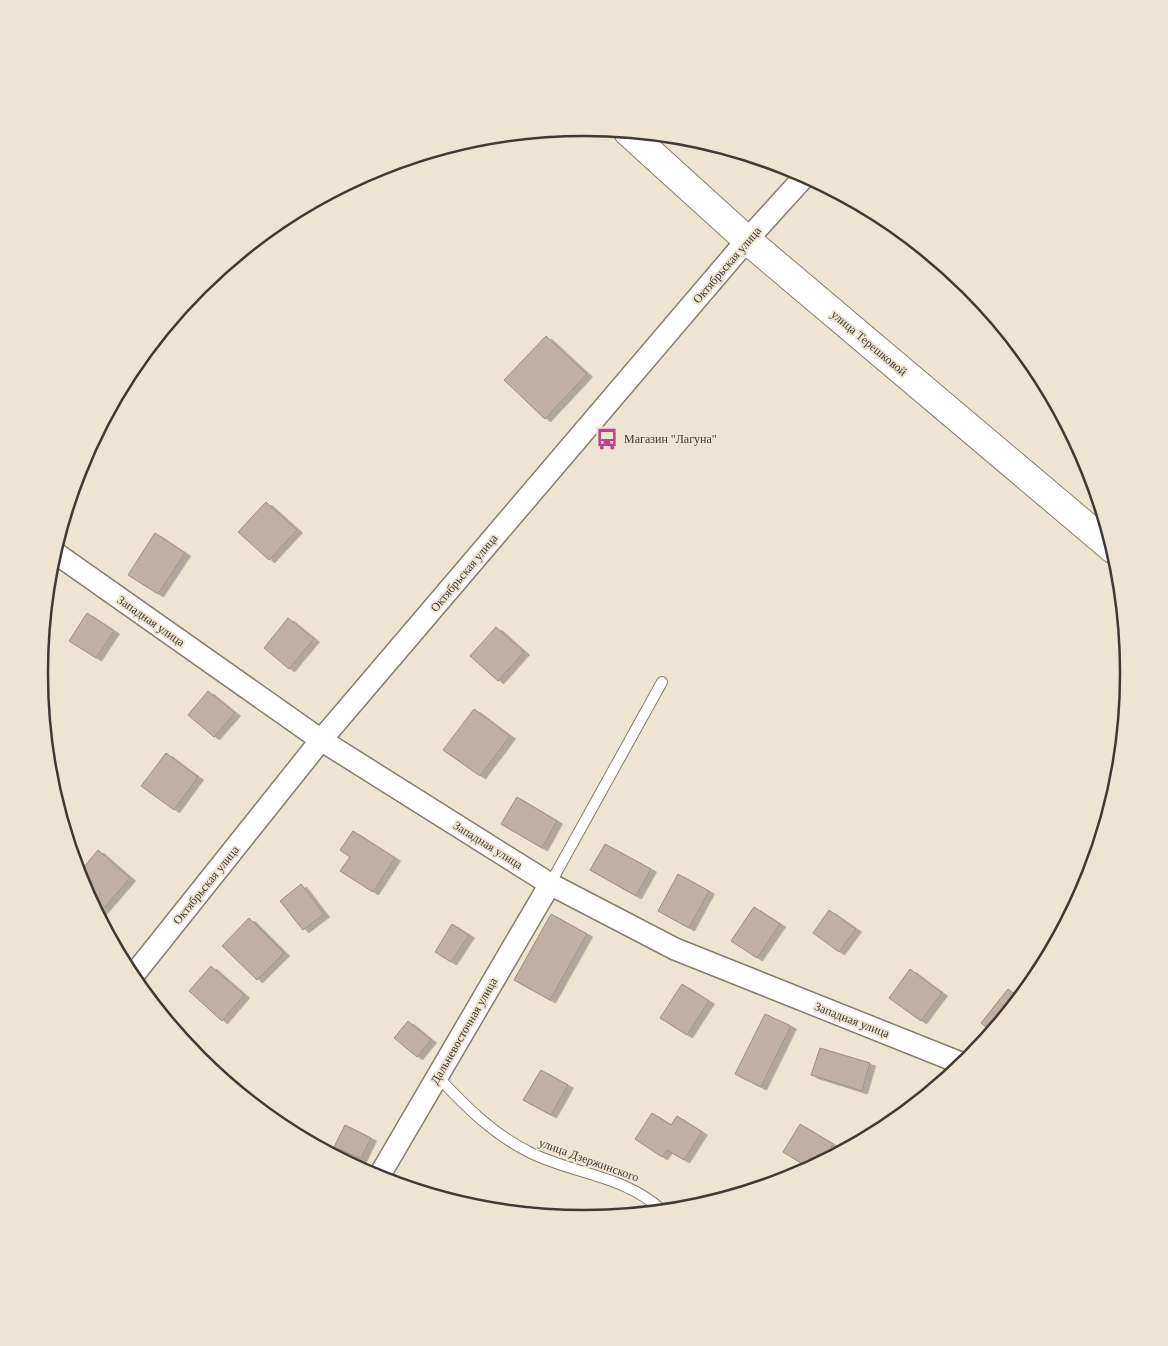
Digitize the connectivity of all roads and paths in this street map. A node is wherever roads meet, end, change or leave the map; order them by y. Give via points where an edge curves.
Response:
1 (636, 139) edge
2 (800, 182) edge
3 (747, 240) junction
4 (1103, 540) edge
5 (61, 557) edge
6 (662, 682) dead end
7 (321, 740) junction
8 (550, 884) junction
9 (137, 970) edge
10 (954, 1061) edge
11 (438, 1077) junction
12 (383, 1170) edge
13 (656, 1205) edge

1 - 3 main road, улица Терешковой
2 - 3 street, Октябрьская улица
3 - 4 main road, улица Терешковой
3 - 7 street, Октябрьская улица
5 - 7 street, Западная улица
6 - 8 lane
7 - 8 street, Западная улица
7 - 9 street, Октябрьская улица
8 - 10 street, Западная улица via 675,949
8 - 11 street, Дальневосточная улица
11 - 12 street, Дальневосточная улица
11 - 13 lane, улица Дзержинского via 468,1109 501,1136 557,1164 618,1182 640,1192

